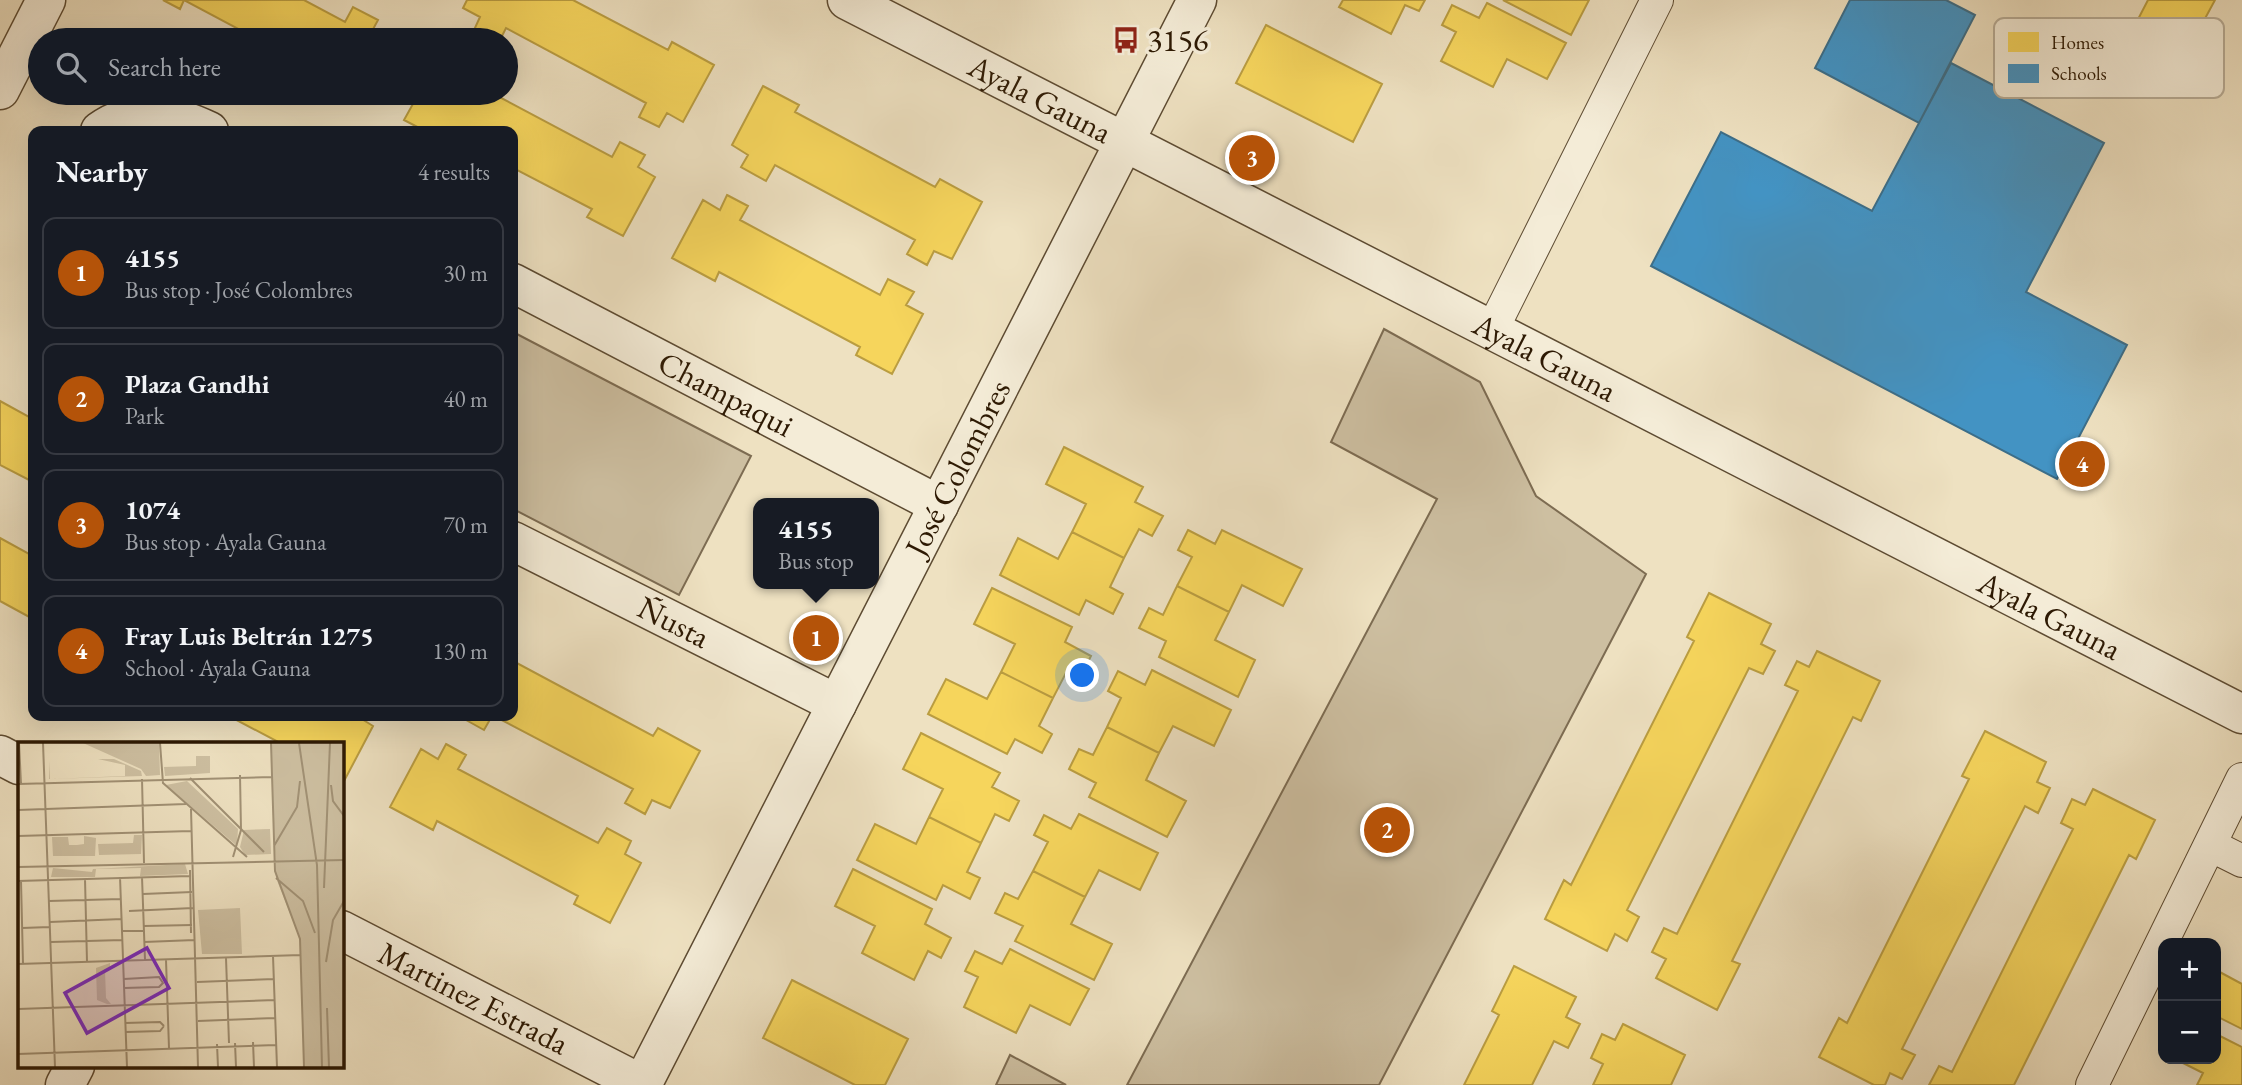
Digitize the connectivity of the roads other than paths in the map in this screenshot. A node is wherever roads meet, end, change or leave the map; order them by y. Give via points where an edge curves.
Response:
1 (46, 0) edge
2 (847, 0) edge
3 (1197, 0) edge
4 (1657, 0) edge
5 (32, 28) edge
6 (28, 35) edge
7 (0, 90) edge
8 (107, 126) edge
9 (198, 126) edge
10 (1125, 142) junction
11 (518, 286) edge
12 (1492, 330) junction
13 (939, 505) junction
14 (518, 544) edge
15 (837, 704) junction
16 (2242, 714) edge
17 (0, 755) edge
18 (18, 764) edge
19 (2242, 779) edge
20 (2210, 845) junction
21 (2242, 861) edge
22 (343, 931) edge
23 (74, 1068) edge
24 (65, 1085) edge
25 (643, 1085) edge
26 (2092, 1085) edge

1 - 5 street
2 - 10 street, Ayala Gauna
3 - 10 street, José Colombres
4 - 12 lane
6 - 7 street
8 - 9 street via 117,119 150,113
10 - 12 street, Ayala Gauna
10 - 13 street, José Colombres
11 - 13 street, Champaqui
12 - 16 street, Ayala Gauna
13 - 15 street, José Colombres
14 - 15 street, Ñusta
15 - 25 street, José Colombres
17 - 18 street
19 - 20 lane
20 - 21 lane
20 - 26 lane
22 - 25 street, Martinez Estrada
23 - 24 street

